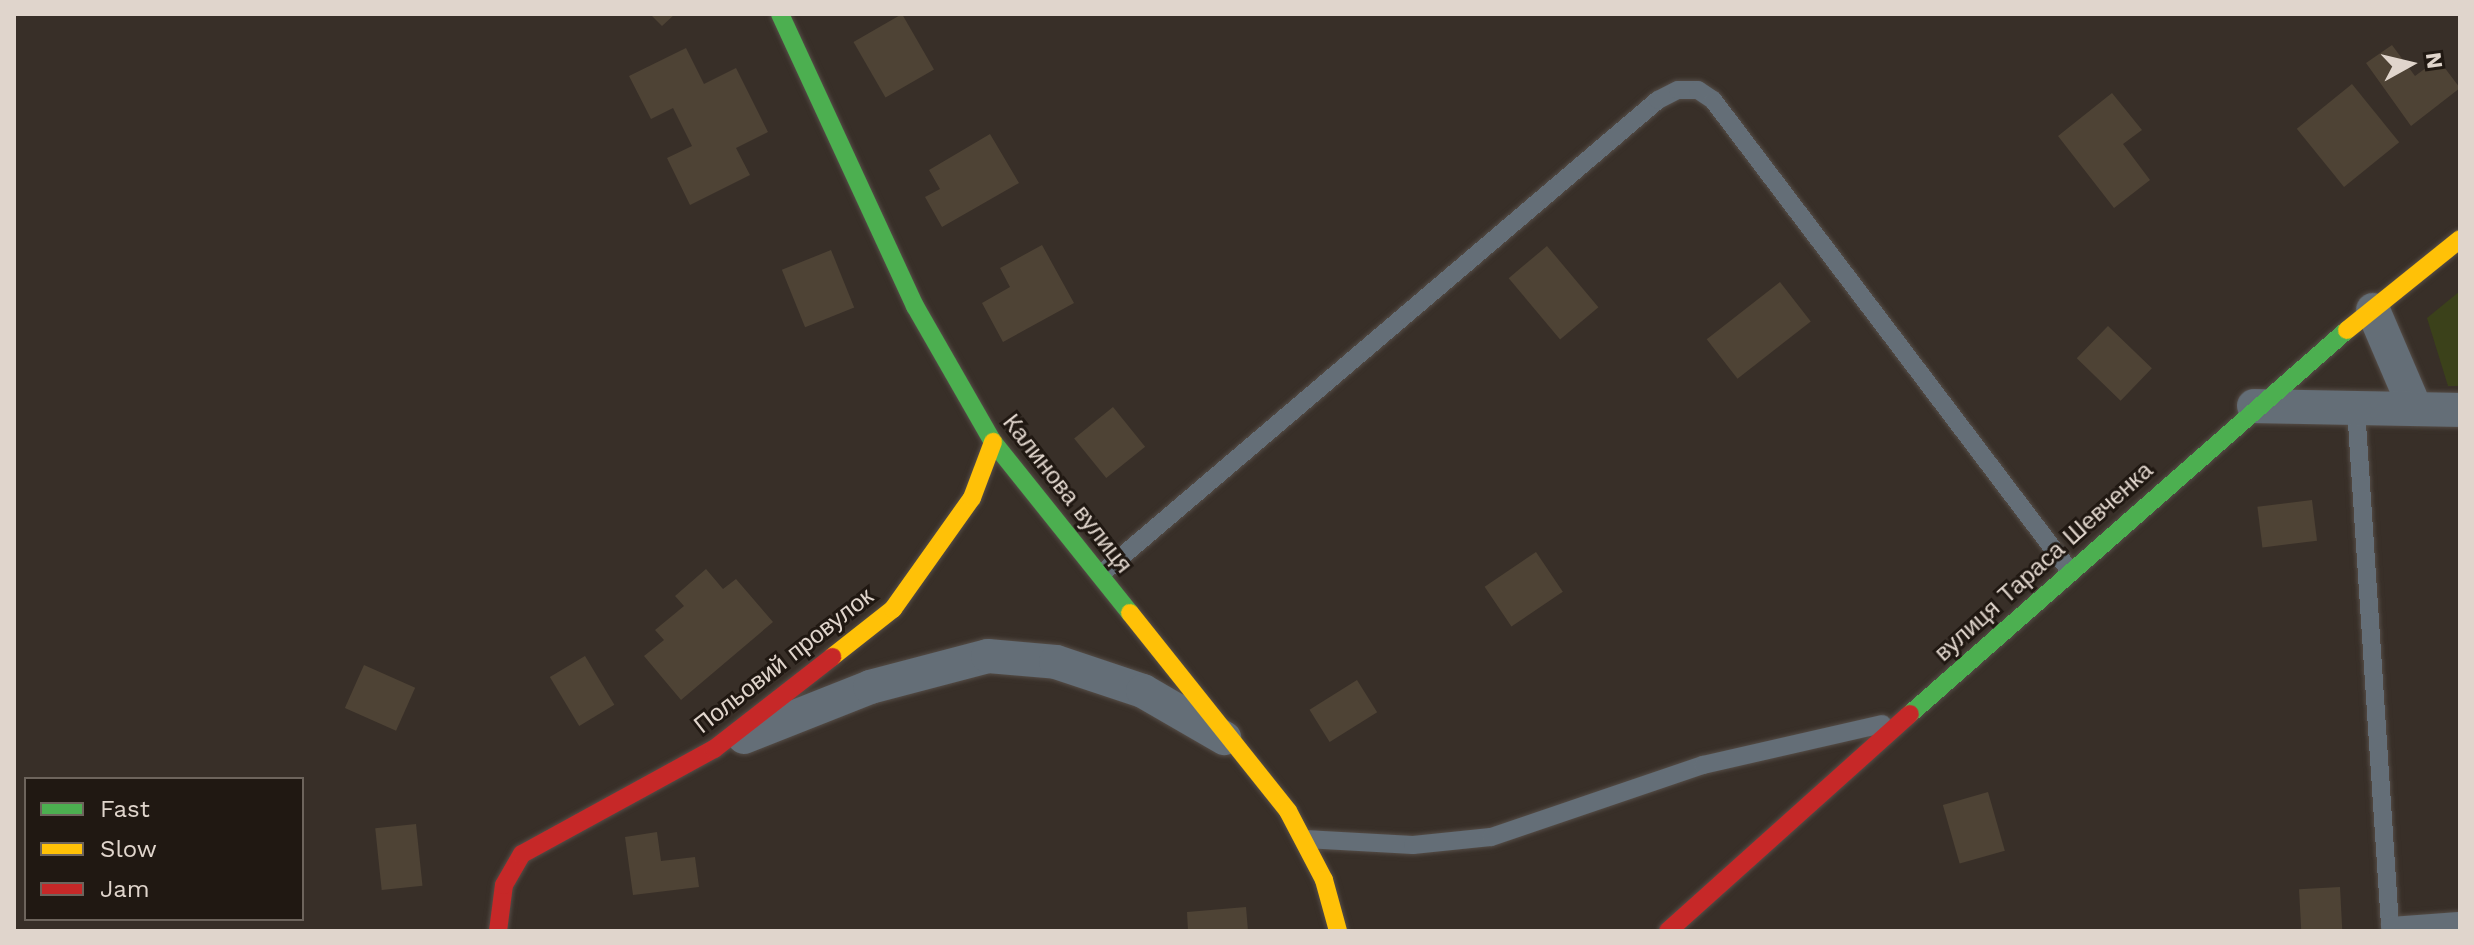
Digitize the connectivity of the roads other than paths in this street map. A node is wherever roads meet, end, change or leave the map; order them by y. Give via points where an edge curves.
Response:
1 (780, 14) edge
2 (2460, 239) edge
3 (2373, 310) junction
4 (2254, 406) junction
5 (2356, 408) junction
6 (2415, 408) junction
7 (2460, 410) edge
8 (993, 442) junction
9 (2070, 571) junction
10 (1100, 575) junction
11 (1905, 718) junction
12 (1234, 744) junction
13 (714, 749) junction
14 (1302, 839) junction
15 (2460, 921) edge
16 (498, 931) edge
17 (1338, 931) edge
18 (1668, 931) edge

1 - 8 street, Калинова вулиця via 915,306
2 - 3 street, вулиця Тараса Шевченка
3 - 4 street, вулиця Тараса Шевченка
3 - 6 street
4 - 5 street
4 - 9 street, вулиця Тараса Шевченка
5 - 6 street
5 - 15 lane via 2390,926
6 - 7 street
8 - 10 street, Калинова вулиця
8 - 13 street, Польовий провулок via 972,498 893,609
9 - 10 lane via 1713,100 1698,90 1678,90 1658,100
9 - 11 street, вулиця Тараса Шевченка
10 - 12 street, Калинова вулиця
11 - 14 lane via 1703,765 1491,837 1413,845
11 - 18 street, вулиця Тараса Шевченка
12 - 13 street via 1143,691 1056,662 988,656 870,687
12 - 14 street, Калинова вулиця
13 - 16 street, Польовий провулок via 522,854 504,885
14 - 17 street, Калинова вулиця via 1324,880

